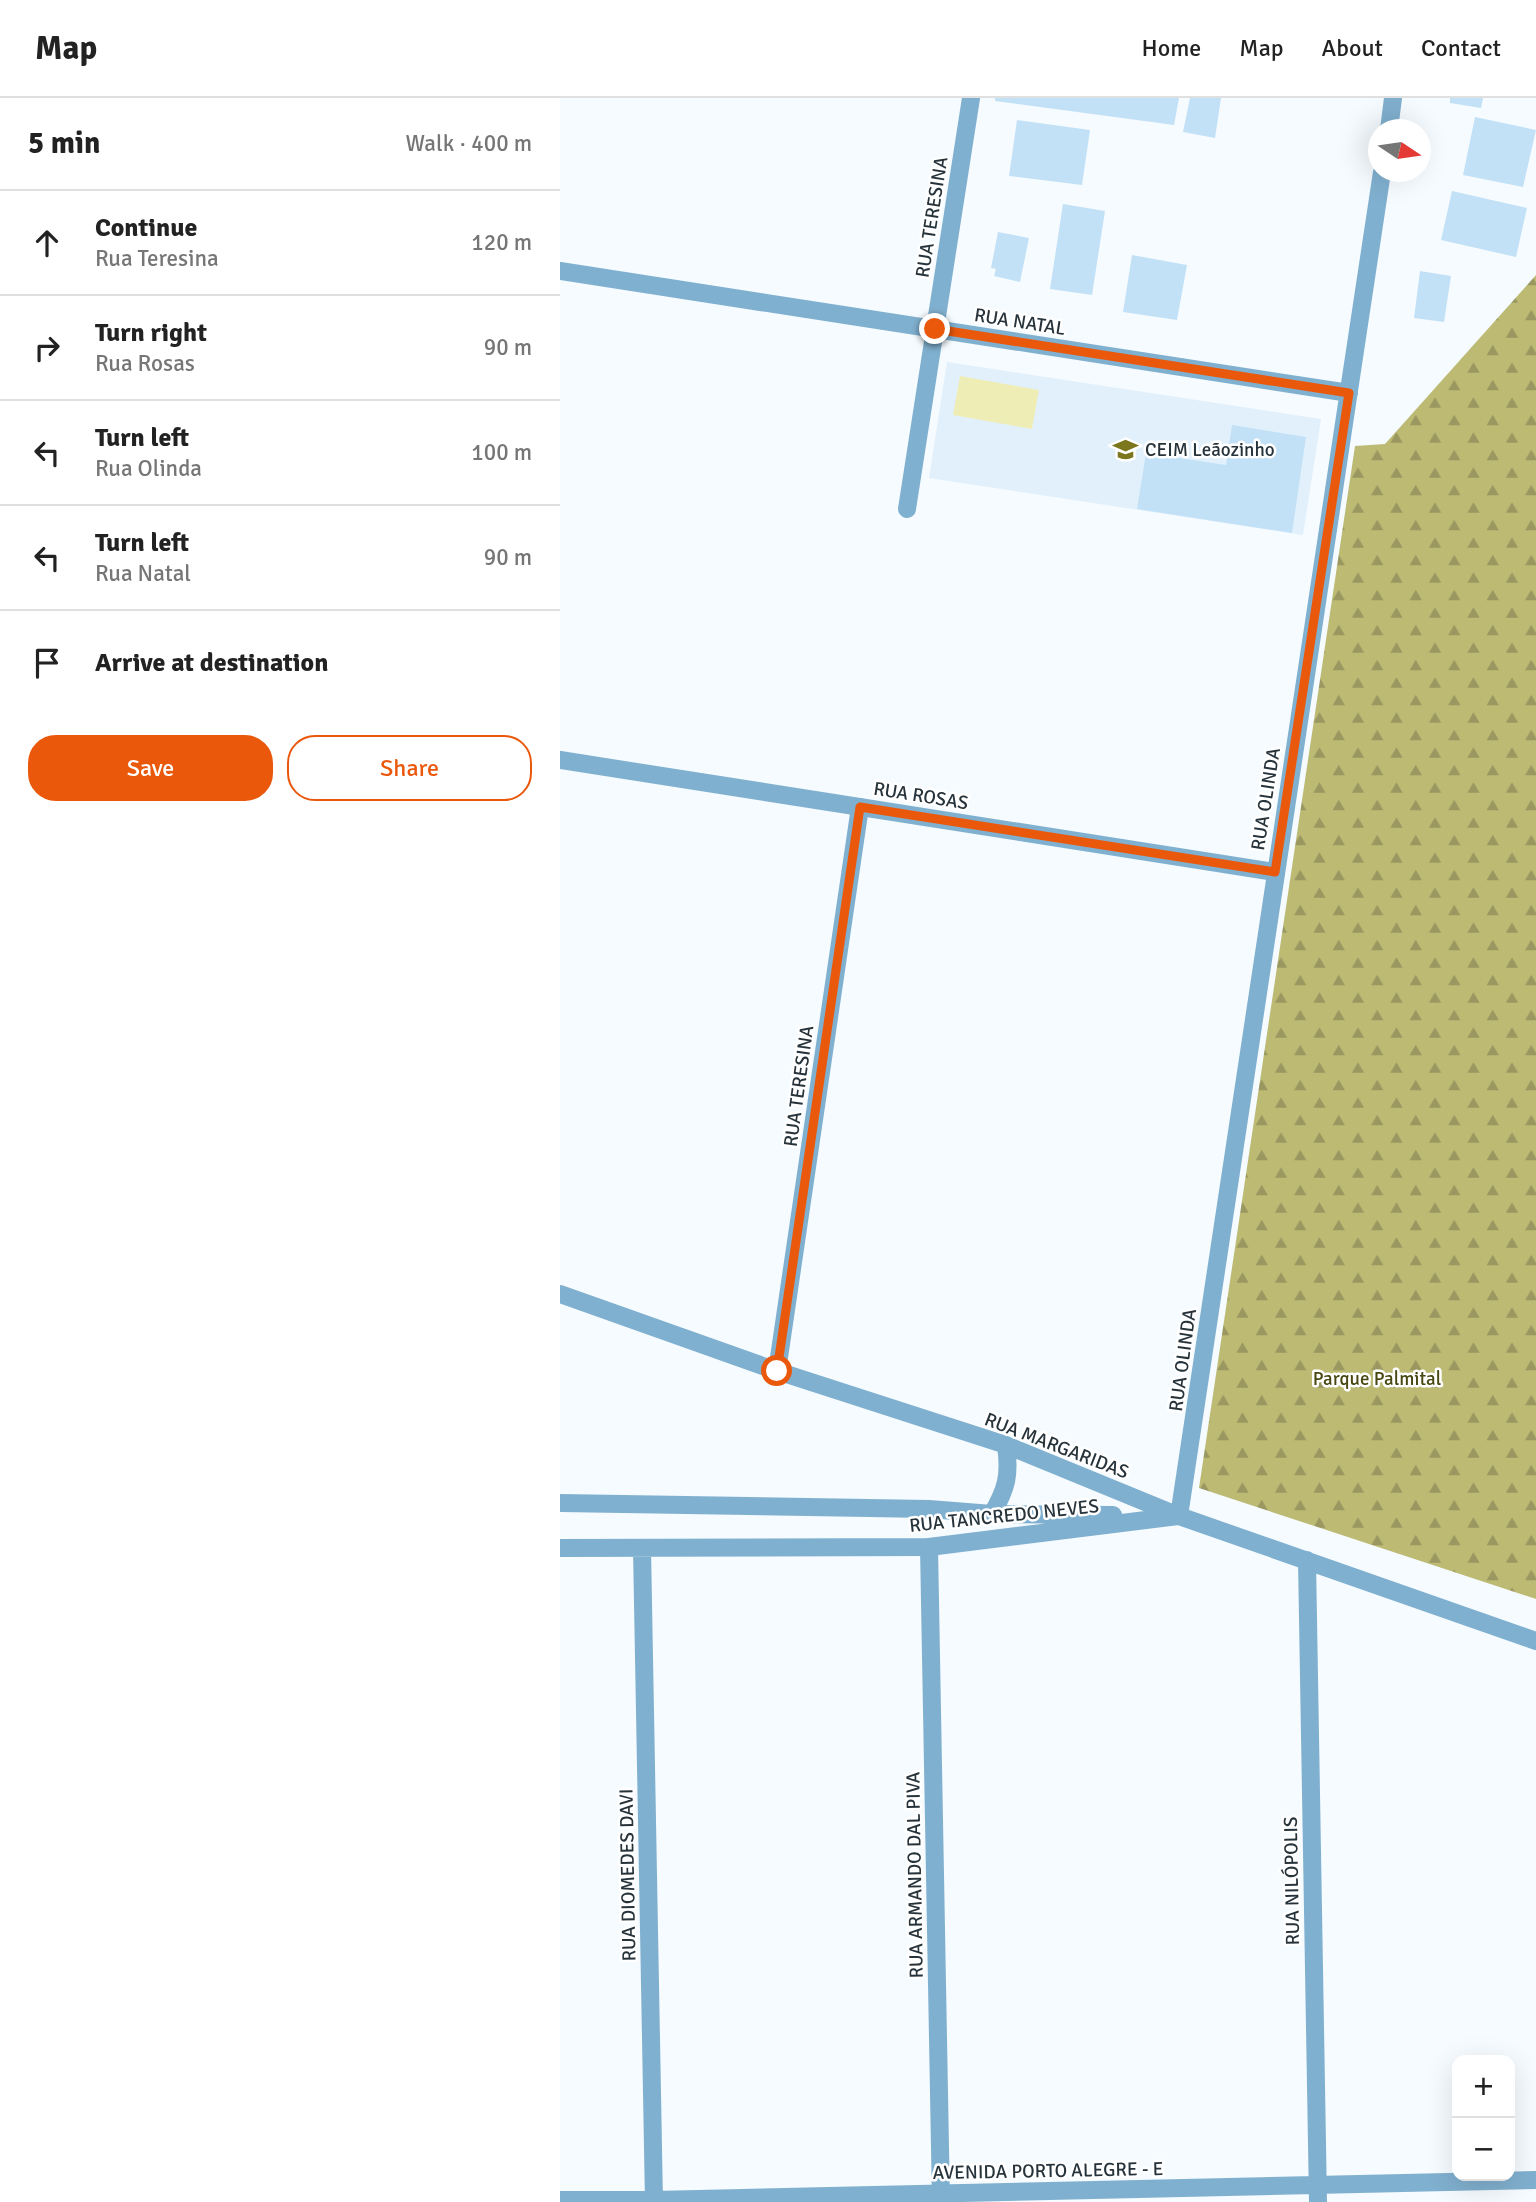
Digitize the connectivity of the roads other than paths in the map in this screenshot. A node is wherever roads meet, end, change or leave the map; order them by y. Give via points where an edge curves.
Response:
1 (971, 98) edge
2 (1393, 98) edge
3 (1390, 119) edge
4 (1381, 182) edge
5 (560, 271) edge
6 (935, 329) junction
7 (1349, 393) junction
8 (907, 509) dead end
9 (560, 760) edge
10 (860, 807) junction
11 (1275, 872) junction
12 (560, 1294) edge
13 (777, 1371) junction
14 (1006, 1445) junction
15 (560, 1503) edge
16 (992, 1514) junction
17 (1180, 1516) junction
18 (929, 1547) junction
19 (560, 1548) edge
20 (642, 1548) junction
21 (1307, 1560) junction
22 (1536, 1641) edge
23 (1536, 2180) edge
24 (1317, 2193) edge
25 (941, 2198) edge
26 (560, 2200) edge
27 (654, 2201) edge

1 - 6 street, RUA TERESINA
2 - 3 street
4 - 7 street, RUA OLINDA
5 - 6 street, RUA NATAL
6 - 7 street, RUA NATAL
6 - 8 street, RUA TERESINA
7 - 11 street, RUA OLINDA
9 - 10 street, RUA ROSAS
10 - 11 street, RUA ROSAS
10 - 13 street, RUA TERESINA
11 - 17 street, RUA OLINDA
12 - 13 street, RUA MARGARIDAS
13 - 14 street, RUA MARGARIDAS
14 - 16 street, RUA TANCREDO NEVES via 1009,1471
14 - 17 street, RUA MARGARIDAS
15 - 16 street, RUA TANCREDO NEVES
16 - 17 street, RUA TANCREDO NEVES
17 - 18 street, RUA TANCREDO NEVES
17 - 21 street, RUA MARGARIDAS
18 - 20 street, RUA TANCREDO NEVES
18 - 25 street, RUA ARMANDO DAL PIVA
19 - 20 street, RUA TANCREDO NEVES
20 - 27 street, RUA DIOMEDES DAVI
21 - 22 street, RUA MARGARIDAS
21 - 24 street, RUA NILÓPOLIS
23 - 24 street, AVENIDA PORTO ALEGRE - E
24 - 25 street, AVENIDA PORTO ALEGRE - E
25 - 27 street, AVENIDA PORTO ALEGRE - E
26 - 27 street, AVENIDA PORTO ALEGRE - E

